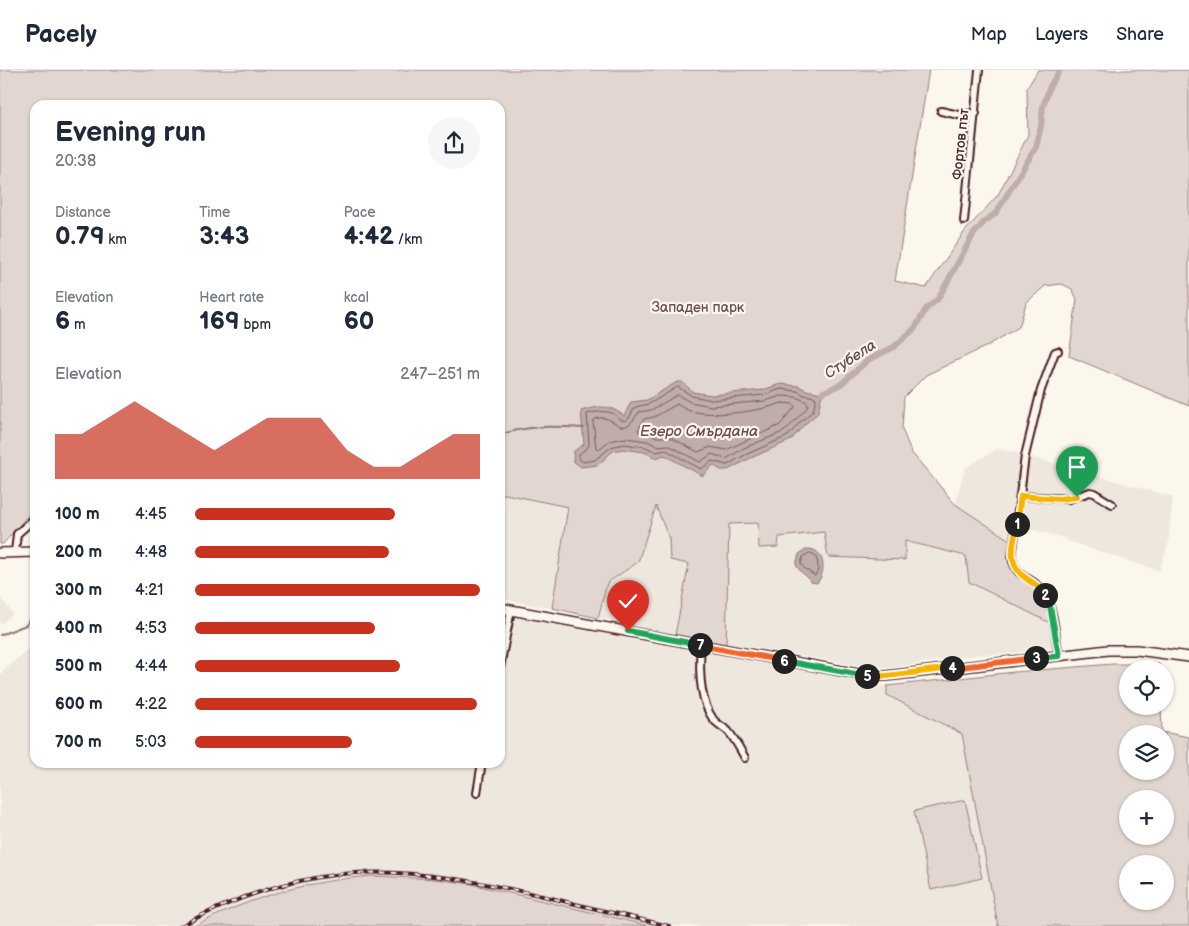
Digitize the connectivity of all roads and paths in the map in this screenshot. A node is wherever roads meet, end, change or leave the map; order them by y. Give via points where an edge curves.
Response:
1 (979, 70) edge
2 (941, 111) dead end
3 (976, 113) junction
4 (964, 221) dead end
5 (1058, 351) dead end
6 (1021, 496) junction
7 (1112, 504) dead end
8 (30, 522) edge
9 (14, 552) junction
10 (30, 552) edge
11 (0, 553) edge
12 (505, 609) edge
13 (511, 610) junction
14 (505, 641) edge
15 (702, 645) junction
16 (1059, 656) junction
17 (1189, 657) edge
18 (745, 758) dead end
19 (481, 768) edge
20 (477, 793) dead end

1 - 3 street, Фортов път
2 - 3 street via 959,115
3 - 4 street, Фортов път
5 - 6 street via 1054,352 1041,390 1030,433
6 - 7 street via 1069,499 1090,492
6 - 16 street via 1013,547 1014,565 1019,574 1044,592 1050,606
8 - 9 street via 17,534
9 - 10 street
9 - 11 street
12 - 13 street
13 - 14 street
13 - 15 street
15 - 16 street via 840,672 886,676
15 - 18 street via 700,675 709,711 712,718 732,735
16 - 17 street via 1137,650
19 - 20 street

